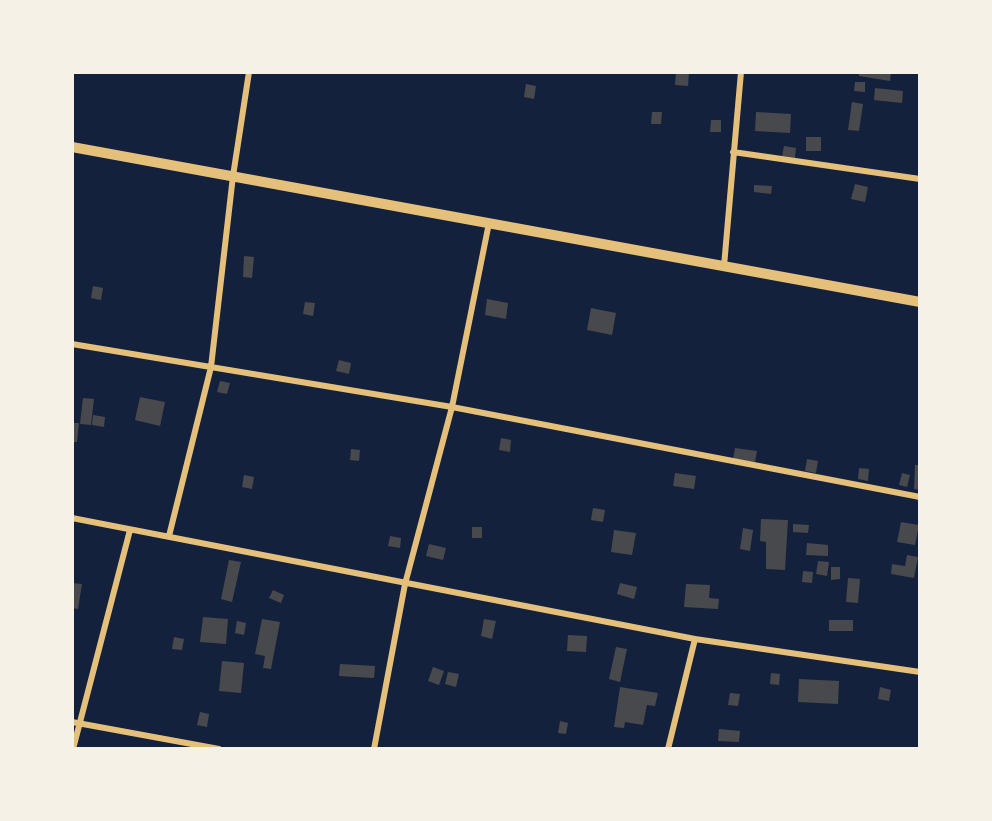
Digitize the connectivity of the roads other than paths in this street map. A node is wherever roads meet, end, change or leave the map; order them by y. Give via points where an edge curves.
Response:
1 (249, 72) edge
2 (741, 72) edge
3 (72, 147) edge
4 (733, 152) junction
5 (233, 176) junction
6 (920, 179) edge
7 (489, 223) junction
8 (724, 266) junction
9 (920, 302) edge
10 (72, 344) edge
11 (211, 367) junction
12 (452, 407) junction
13 (920, 497) edge
14 (72, 518) edge
15 (129, 530) junction
16 (169, 536) junction
17 (405, 584) junction
18 (694, 639) junction
19 (920, 672) edge
20 (76, 722) edge
21 (73, 749) edge
22 (219, 749) edge
23 (374, 749) edge
24 (668, 749) edge

1 - 5 street
2 - 4 street
3 - 5 street
4 - 6 street
4 - 8 street
5 - 7 street
5 - 11 street
7 - 8 street
7 - 12 street
8 - 9 street
10 - 11 street
11 - 12 street
11 - 16 street
12 - 13 street
12 - 17 street
14 - 15 street
15 - 16 street
15 - 20 street
16 - 17 street
17 - 18 street
17 - 23 street
18 - 19 street
18 - 24 street
20 - 21 street
20 - 22 street

